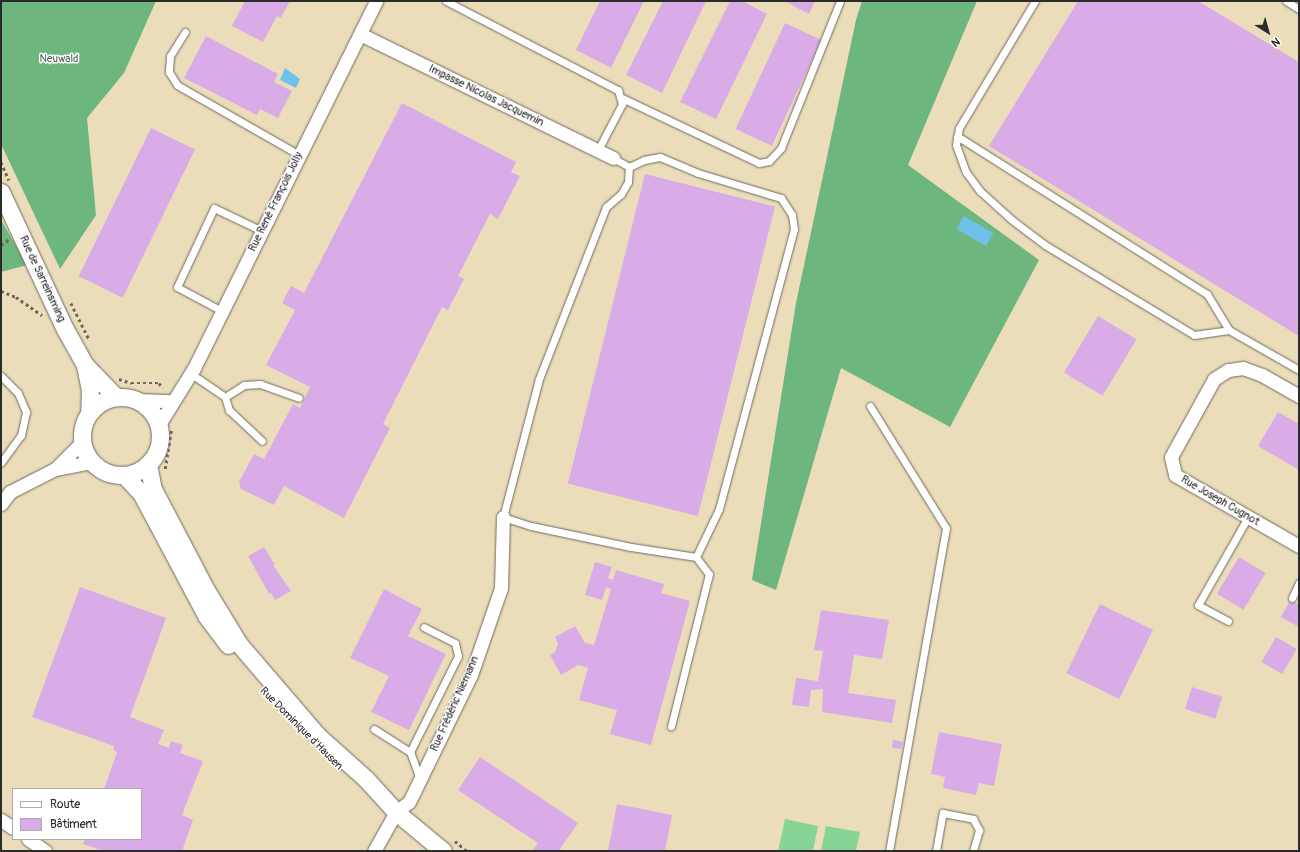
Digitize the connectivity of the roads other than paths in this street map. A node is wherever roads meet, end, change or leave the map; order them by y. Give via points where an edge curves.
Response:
1 (376, 1) edge
2 (446, 1) edge
3 (840, 1) edge
4 (1035, 1) edge
5 (1286, 1) edge
6 (1299, 9) edge
7 (185, 32) dead end
8 (360, 34) junction
9 (622, 98) junction
10 (957, 136) junction
11 (598, 150) junction
12 (300, 155) junction
13 (613, 158) joint
14 (629, 167) junction
15 (7, 190) edge
16 (262, 231) junction
17 (222, 310) junction
18 (1229, 330) junction
19 (85, 365) junction
20 (1299, 370) edge
21 (190, 373) junction
22 (1, 376) edge
23 (1299, 396) edge
24 (224, 397) junction
25 (116, 398) junction
26 (299, 398) dead end
27 (136, 400) junction
28 (172, 401) junction
29 (870, 406) dead end
30 (89, 413) junction
31 (165, 424) junction
32 (82, 442) junction
33 (262, 442) dead end
34 (92, 462) junction
35 (1, 463) edge
36 (148, 464) junction
37 (54, 469) junction
38 (124, 475) junction
39 (1, 504) edge
40 (503, 516) junction
41 (1248, 517) junction
42 (1299, 546) edge
43 (696, 557) junction
44 (1299, 583) edge
45 (1292, 598) dead end
46 (1228, 621) dead end
47 (424, 627) dead end
48 (671, 726) dead end
49 (374, 729) dead end
50 (410, 752) junction
51 (420, 779) junction
52 (393, 810) junction
53 (1, 820) edge
54 (12, 827) edge
55 (29, 840) edge
56 (446, 844) edge
57 (45, 851) edge
58 (374, 851) edge
59 (889, 851) edge
60 (936, 851) edge
61 (973, 851) edge

1 - 8 street, Rue René François Jolly
2 - 9 lane via 618,90
3 - 9 lane via 781,148 769,161 759,163
4 - 10 lane via 959,128
5 - 6 lane
7 - 12 lane via 170,56 169,72 177,85
8 - 11 street, Impasse Nicolas Jacquemin
8 - 12 street, Rue René François Jolly
9 - 11 lane via 617,118
10 - 18 lane via 1207,294
10 - 18 lane via 956,145 966,172 980,191 1045,245 1194,335
11 - 13 street, Impasse Nicolas Jacquemin
12 - 16 street, Rue René François Jolly
13 - 14 lane
14 - 40 lane via 628,182 621,194 606,207 539,379
14 - 43 lane via 644,160 660,157 698,173 781,198 792,215 794,229 719,509
15 - 19 street, Rue de Sarreinsming via 65,329
16 - 17 street, Rue René François Jolly
16 - 17 lane via 214,208 177,287
17 - 21 street, Rue René François Jolly
18 - 20 lane
19 - 25 street, Rue de Sarreinsming
19 - 30 street, Rue de Sarreinsming via 90,390
21 - 24 lane
21 - 28 street, Rue René François Jolly
22 - 35 lane via 18,393 26,412 21,435
23 - 41 street, Rue Joseph Cugnot via 1262,375 1243,368 1228,370 1214,378 1171,457 1175,475
24 - 26 lane via 244,385 260,384
24 - 33 lane via 228,410
25 - 27 street
25 - 30 street via 106,400
27 - 28 street
27 - 31 street
28 - 31 street, Rue René François Jolly
29 - 59 lane via 946,528
30 - 32 street via 83,427
31 - 36 street via 158,446
32 - 34 street
32 - 37 street
34 - 37 street
34 - 38 street via 101,470
36 - 38 street
36 - 52 street, Rue Dominique d'Hausen via 152,489 206,590 239,644 317,735 366,779
37 - 39 street via 10,492
38 - 52 street, Rue Dominique d'Hausen via 141,492 207,617 256,683 288,720 364,791
40 - 43 lane via 532,526 631,547
40 - 51 street, Rue Frédéric Niemann via 501,588 471,675
41 - 42 street, Rue Joseph Cugnot
41 - 46 lane via 1198,605
43 - 48 lane via 709,574
44 - 45 lane
47 - 50 lane via 455,643 458,656
49 - 50 lane
50 - 51 lane
51 - 52 street, Rue Frédéric Niemann via 409,802
52 - 56 street, Rue Dominique d'Hausen
52 - 58 street, Rue Frédéric Niemann
53 - 54 street
55 - 57 street
60 - 61 lane via 943,813 973,819 979,830

